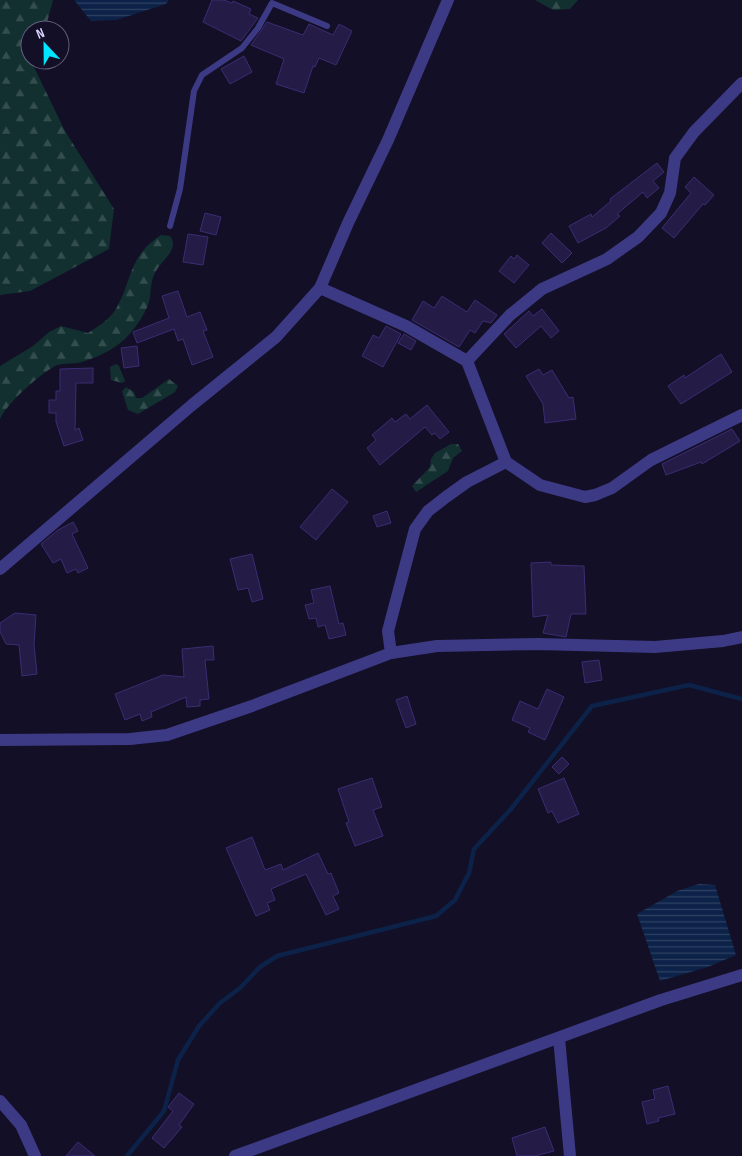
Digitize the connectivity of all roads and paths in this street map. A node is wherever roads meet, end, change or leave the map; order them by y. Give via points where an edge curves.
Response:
1 (448, 0) edge
2 (327, 26) dead end
3 (742, 83) edge
4 (170, 226) dead end
5 (320, 288) junction
6 (467, 361) junction
7 (742, 415) edge
8 (506, 462) junction
9 (0, 569) edge
10 (742, 637) edge
11 (391, 653) junction
12 (0, 740) edge
13 (742, 976) edge
14 (559, 1038) junction
15 (0, 1101) edge
16 (36, 1156) edge
17 (235, 1156) edge
18 (570, 1156) edge

1 - 5 street
2 - 4 lane via 272,3 242,48 202,74 194,91 180,189
3 - 6 street via 694,132 675,158 670,194 661,213 638,237 607,259 542,289 510,314
5 - 6 street via 406,326
5 - 9 street via 276,336
6 - 8 street
7 - 8 street via 651,460 612,488 585,497 540,485
8 - 11 street via 446,497 428,511 415,529 388,631
10 - 11 street via 655,647 437,646
11 - 12 street via 252,706 166,734 130,739
13 - 14 street via 661,1000
14 - 17 street
14 - 18 street
15 - 16 street via 21,1125

